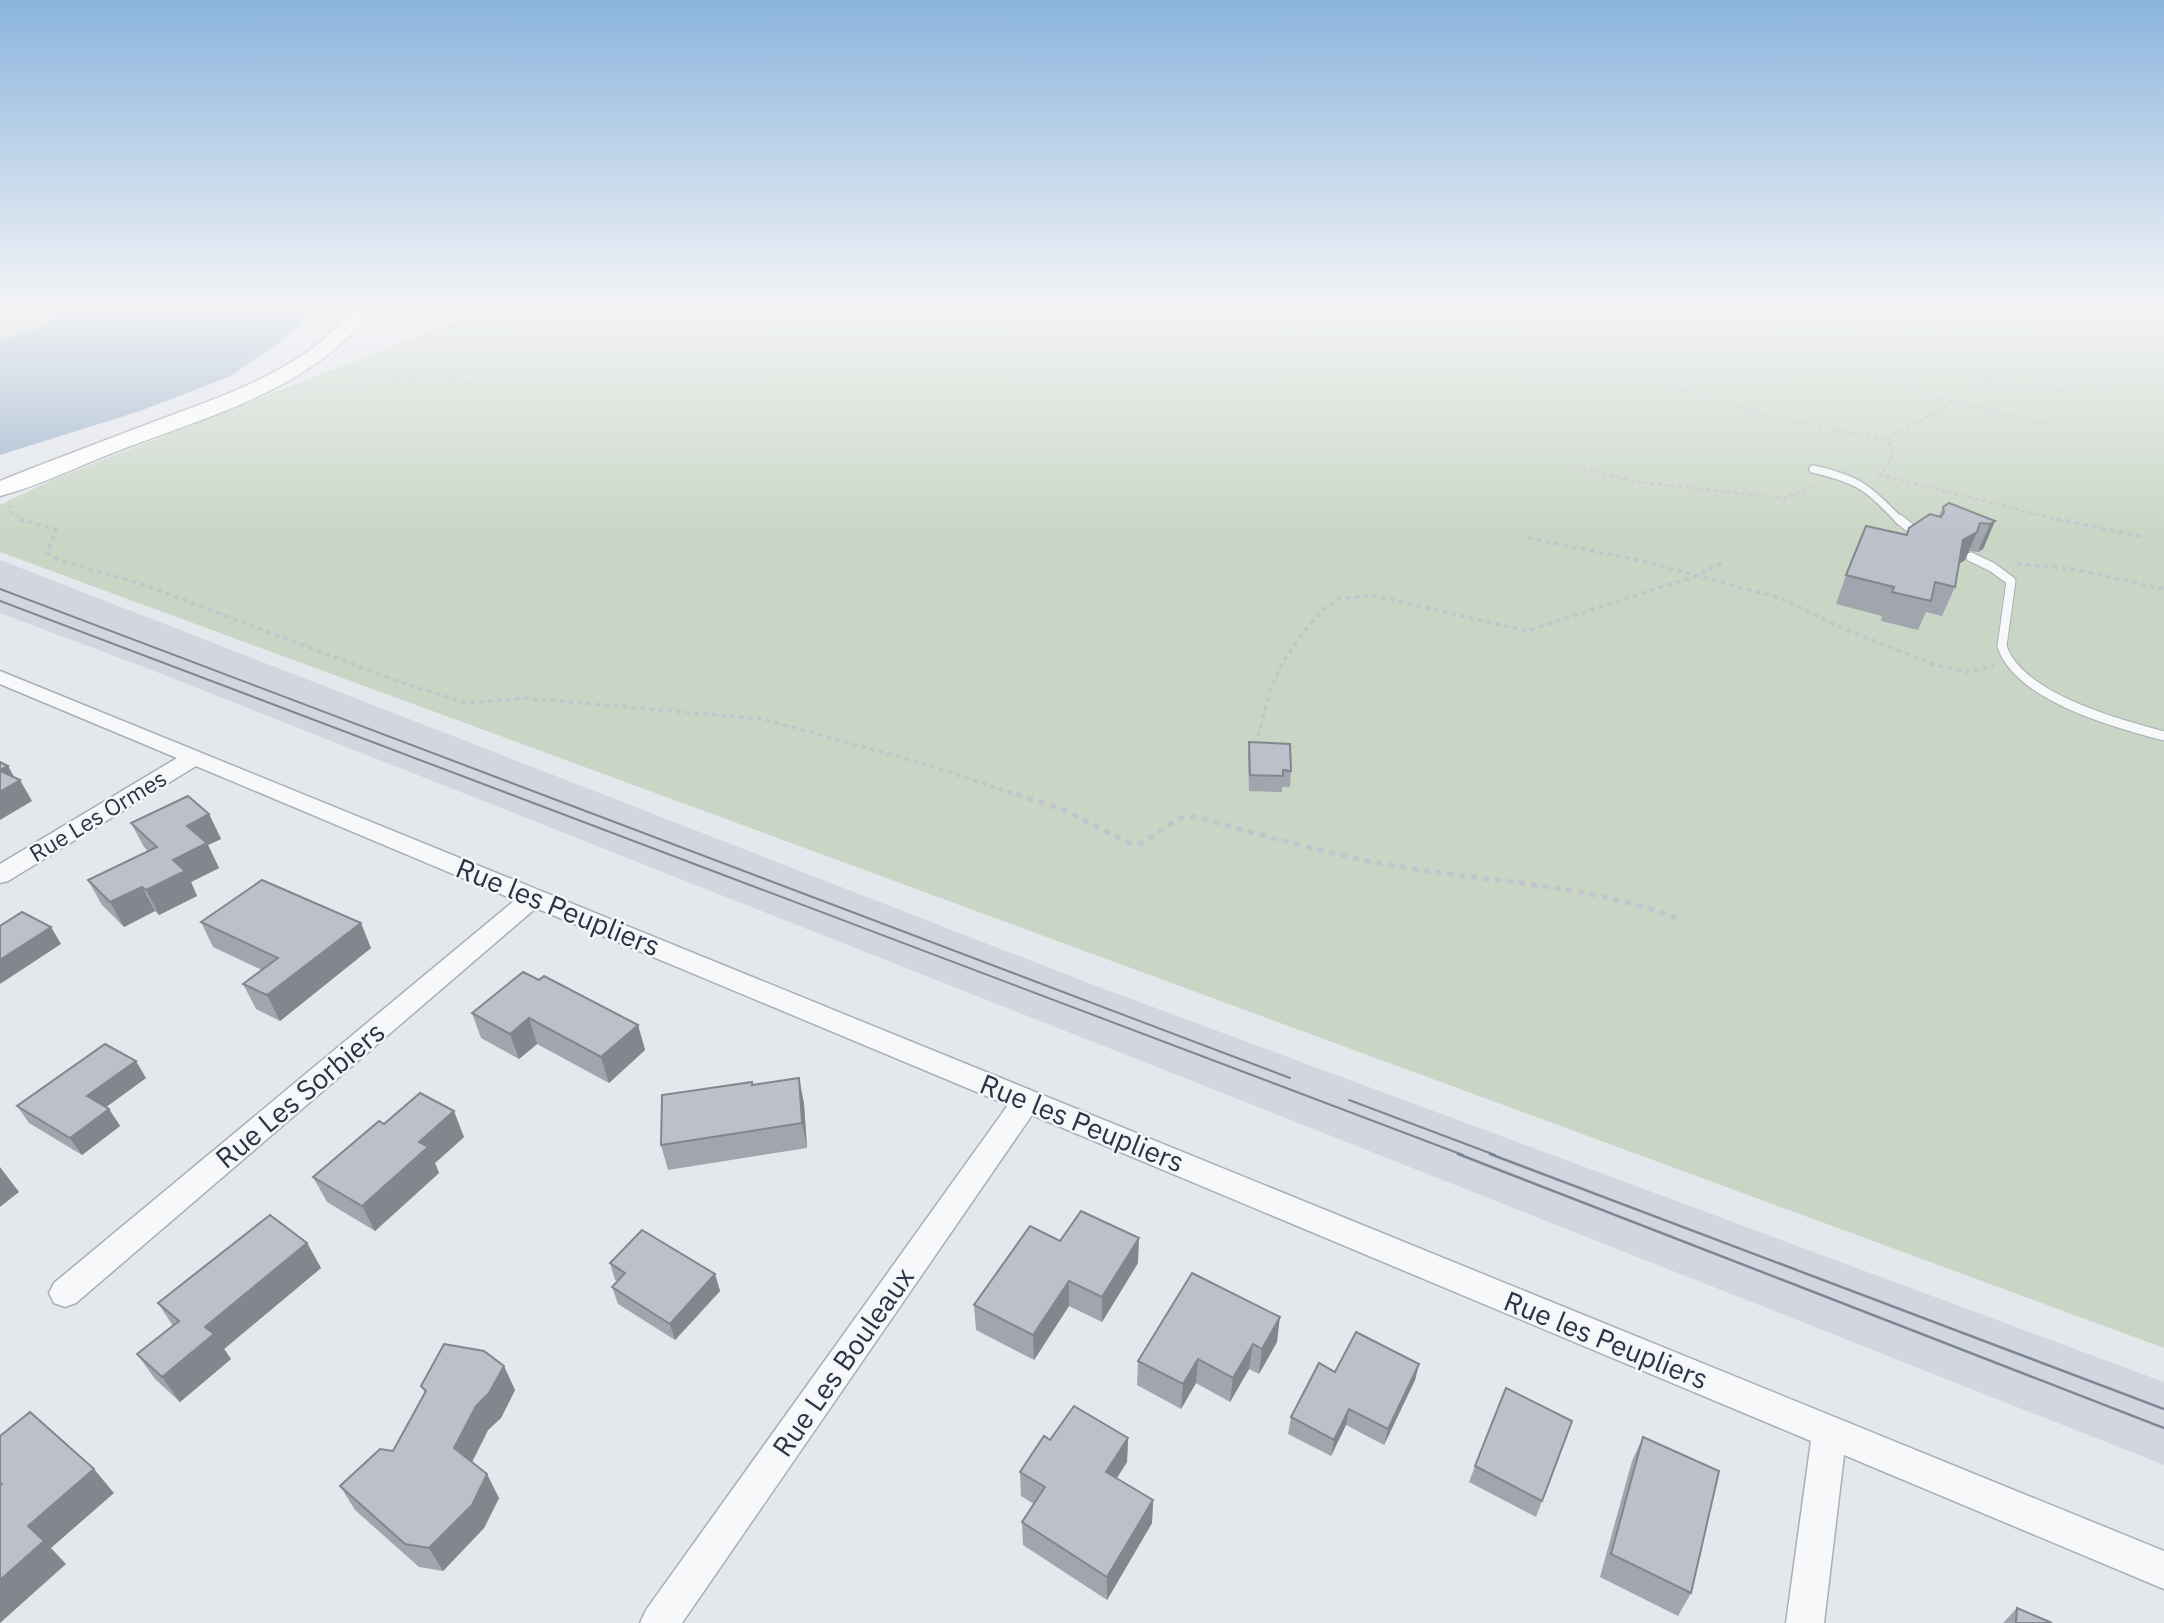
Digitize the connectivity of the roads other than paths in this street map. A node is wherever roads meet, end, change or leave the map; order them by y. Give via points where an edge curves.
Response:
1 (261, 384) edge
2 (1813, 469) dead end
3 (8, 494) edge
4 (1926, 538) edge
5 (1970, 557) edge
6 (0, 677) edge
7 (2164, 736) edge
8 (195, 757) junction
9 (0, 875) edge
10 (534, 897) junction
11 (1027, 1101) junction
12 (65, 1293) dead end
13 (1829, 1432) junction
14 (2164, 1570) edge
15 (659, 1623) edge
16 (1805, 1623) edge

1 - 3 street
2 - 4 lane via 1858,483 1907,528
5 - 7 lane via 2011,581 2002,647 2029,681 2088,713
6 - 8 street, Rue les Peupliers
8 - 9 street, Rue Les Ormes
8 - 10 street, Rue les Peupliers
10 - 11 street, Rue les Peupliers
10 - 12 street, Rue Les Sorbiers
11 - 13 street, Rue les Peupliers
11 - 15 street, Rue Les Bouleaux
13 - 14 street, Rue les Peupliers
13 - 16 street

